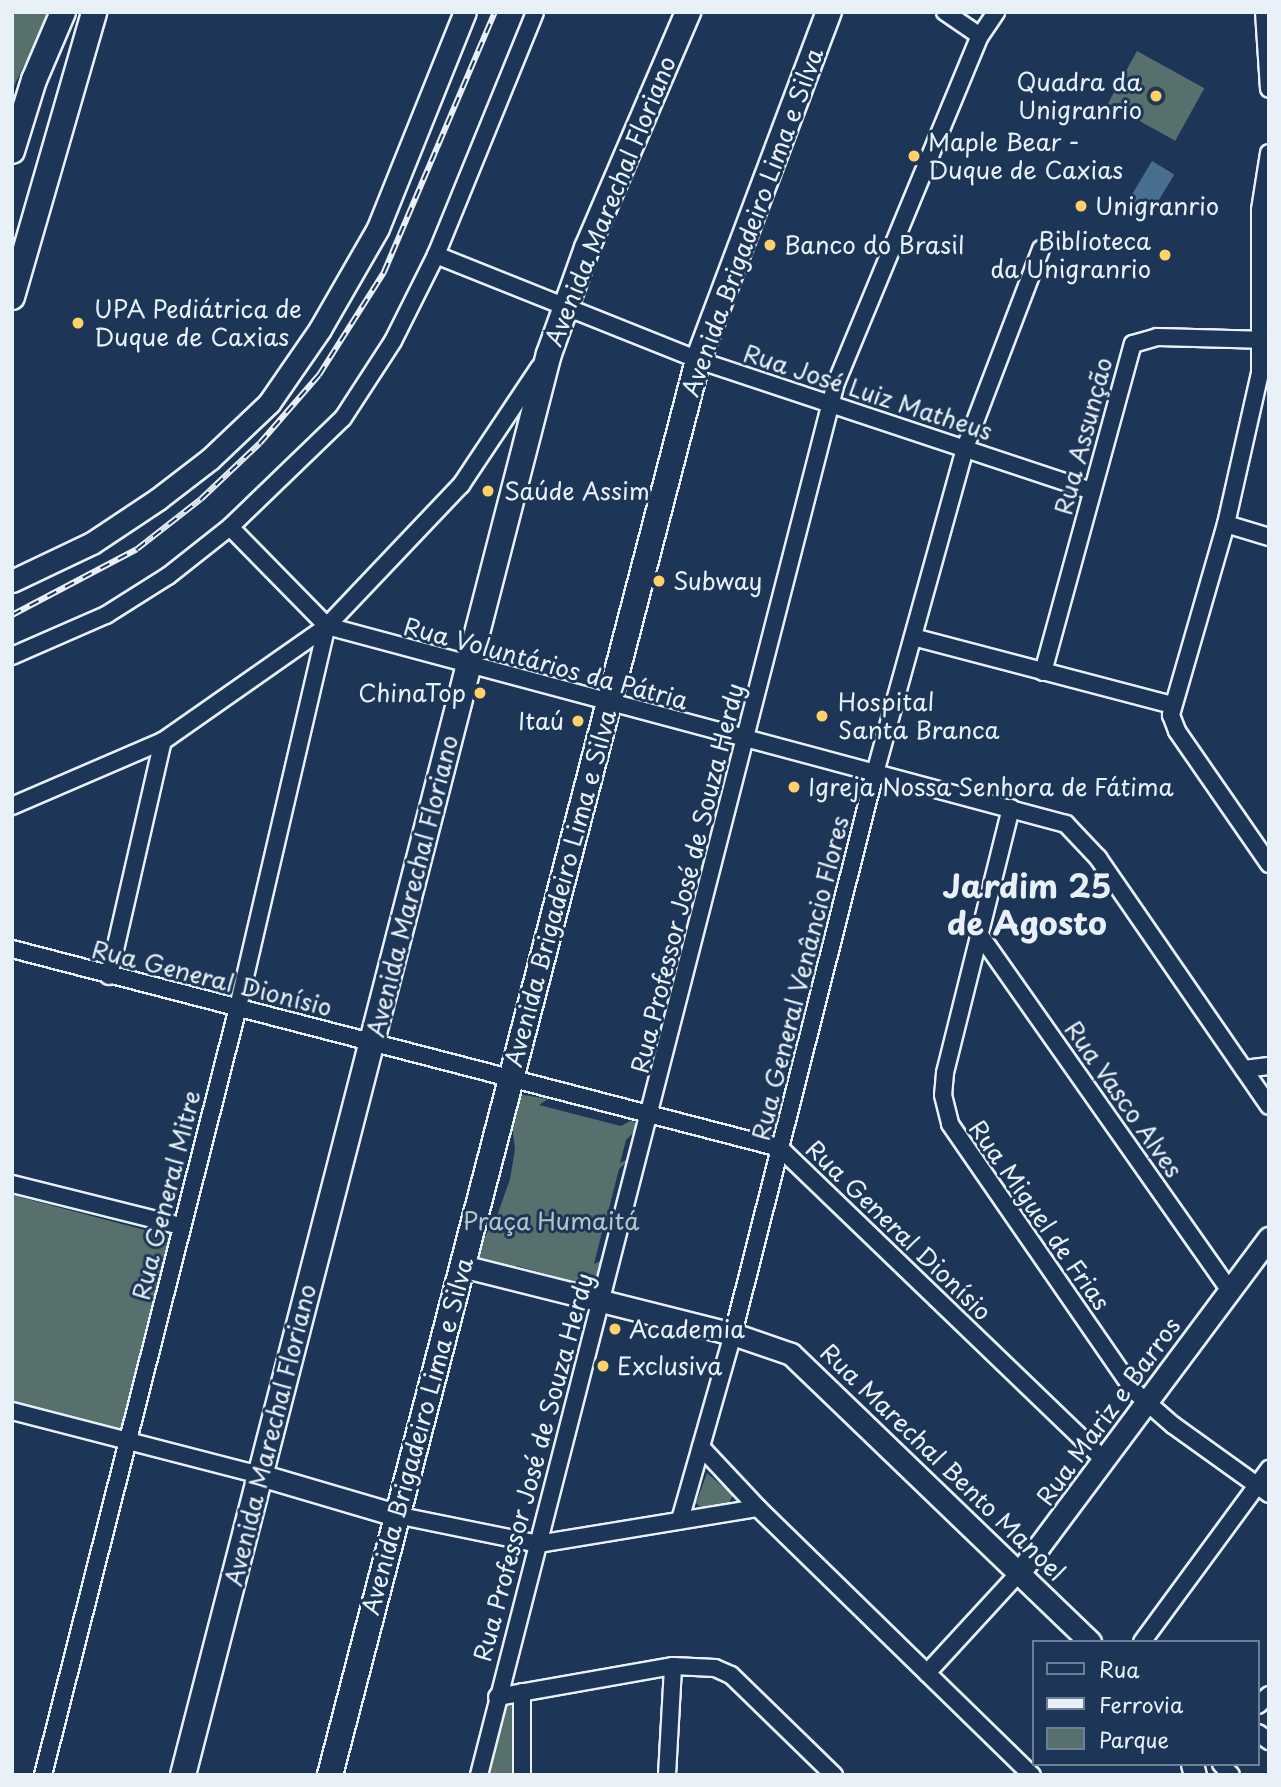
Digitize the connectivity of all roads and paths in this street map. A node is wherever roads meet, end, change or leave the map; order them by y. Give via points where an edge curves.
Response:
1 (63, 12) edge
2 (94, 12) edge
3 (466, 12) edge
4 (535, 12) edge
5 (688, 12) edge
6 (829, 12) edge
7 (945, 12) edge
8 (996, 12) edge
9 (1265, 12) edge
10 (980, 36) junction
11 (1266, 69) edge
12 (1269, 89) edge
13 (12, 151) edge
14 (1269, 153) edge
15 (1264, 210) edge
16 (1041, 249) dead end
17 (21, 254) edge
18 (436, 255) junction
19 (12, 297) edge
20 (564, 307) junction
21 (1264, 340) edge
22 (549, 354) junction
23 (698, 360) junction
24 (829, 406) junction
25 (965, 448) junction
26 (1092, 491) junction
27 (1226, 524) junction
28 (230, 527) junction
29 (1269, 537) edge
30 (12, 581) edge
31 (327, 626) junction
32 (913, 637) junction
33 (12, 656) edge
34 (468, 666) junction
35 (1043, 672) junction
36 (608, 703) junction
37 (1173, 705) junction
38 (745, 740) junction
39 (163, 741) junction
40 (875, 773) junction
41 (12, 806) edge
42 (1012, 808) junction
43 (1269, 864) edge
44 (981, 935) junction
45 (12, 948) edge
46 (109, 976) junction
47 (238, 1007) junction
48 (372, 1042) junction
49 (1269, 1066) edge
50 (1244, 1069) junction
51 (511, 1078) junction
52 (1269, 1106) edge
53 (650, 1112) junction
54 (780, 1148) junction
55 (12, 1184) edge
56 (181, 1226) junction
57 (1269, 1238) edge
58 (462, 1266) junction
59 (1230, 1291) junction
60 (600, 1300) junction
61 (733, 1334) junction
62 (1144, 1403) junction
63 (12, 1411) edge
64 (128, 1440) junction
65 (701, 1447) junction
66 (1103, 1459) junction
67 (1269, 1469) edge
68 (260, 1475) junction
69 (1263, 1489) edge
70 (758, 1508) junction
71 (396, 1515) junction
72 (680, 1521) junction
73 (538, 1544) junction
74 (1019, 1573) junction
75 (1088, 1640) edge
76 (1144, 1640) edge
77 (673, 1666) junction
78 (927, 1673) junction
79 (522, 1692) junction
80 (497, 1697) junction
81 (43, 1775) edge
82 (183, 1775) edge
83 (330, 1775) edge
84 (479, 1775) edge
85 (522, 1775) edge
86 (667, 1775) edge
87 (834, 1775) edge
88 (1032, 1775) edge

1 - 13 main road via 34,80
2 - 17 main road
3 - 30 main road via 378,228 313,339 269,402 210,459 158,499 92,543
4 - 18 street
5 - 20 main road, Avenida Marechal Floriano
6 - 23 main road, Avenida Brigadeiro Lima e Silva
7 - 10 street
8 - 10 street, Rua Professor José de Souza Herdy
9 - 11 street
10 - 24 street, Rua Professor José de Souza Herdy via 865,303
11 - 12 street
14 - 15 street
15 - 21 street
16 - 25 street, Rua General Venâncio Flores
17 - 19 main road
18 - 20 street, Rua José Luiz Matheus
18 - 28 street via 393,341 343,418
20 - 22 main road, Avenida Marechal Floriano
20 - 23 street, Rua José Luiz Matheus
21 - 26 street, Rua Assunção via 1157,337 1133,344
21 - 27 street
22 - 31 street via 461,485
22 - 34 main road, Avenida Marechal Floriano
23 - 24 street, Rua José Luiz Matheus
23 - 36 main road, Avenida Brigadeiro Lima e Silva
24 - 25 street, Rua José Luiz Matheus
24 - 38 street, Rua Professor José de Souza Herdy
25 - 26 street, Rua José Luiz Matheus
25 - 32 street, Rua General Venâncio Flores
26 - 35 street, Rua Assunção
27 - 29 street
27 - 37 street
28 - 31 street
28 - 33 street via 168,576 106,615
31 - 34 street, Rua Voluntários da Pátria
31 - 39 street
31 - 47 street, Rua General Mitre
32 - 35 street
32 - 40 street, Rua General Venâncio Flores
34 - 36 street, Rua Voluntários da Pátria
34 - 48 main road, Avenida Marechal Floriano
35 - 37 street
36 - 38 street, Rua Voluntários da Pátria
36 - 51 main road, Avenida Brigadeiro Lima e Silva
37 - 43 street via 1171,720 1177,731
38 - 40 street, Rua Voluntários da Pátria
38 - 53 street, Rua Professor José de Souza Herdy
39 - 41 street
39 - 46 street
40 - 42 street, Rua Voluntários da Pátria
40 - 54 street, Rua General Venâncio Flores
42 - 44 street, Rua Miguel de Frias
42 - 50 street, Rua Voluntários da Pátria via 1066,824 1083,838
44 - 59 street, Rua Vasco Alves
44 - 62 street, Rua Miguel de Frias via 944,1073 944,1109 962,1142
45 - 46 street, Rua General Dionísio
46 - 47 street, Rua General Dionísio
47 - 48 street, Rua General Dionísio
47 - 56 street, Rua General Mitre
48 - 51 street, Rua General Dionísio
48 - 68 main road, Avenida Marechal Floriano
49 - 50 street
50 - 52 street, Rua Voluntários da Pátria
51 - 53 street, Rua General Dionísio
51 - 58 main road, Avenida Brigadeiro Lima e Silva
53 - 54 street, Rua General Dionísio
53 - 60 street, Rua Professor José de Souza Herdy
54 - 61 street, Rua General Venâncio Flores
54 - 66 street, Rua General Dionísio
55 - 56 street
56 - 64 street, Rua General Mitre
57 - 59 main road, Rua Mariz e Barros
58 - 60 main road, Rua Marechal Bento Manoel
58 - 71 main road, Avenida Brigadeiro Lima e Silva
59 - 62 main road, Rua Mariz e Barros
60 - 61 main road, Rua Marechal Bento Manoel
60 - 73 street, Rua Professor José de Souza Herdy
61 - 65 street, Rua General Venâncio Flores
61 - 74 main road, Rua Marechal Bento Manoel via 780,1348 803,1362
62 - 66 main road, Rua Mariz e Barros
62 - 69 street, Rua Miguel de Frias
63 - 64 street
64 - 68 street
64 - 81 street, Rua General Mitre
65 - 70 street
65 - 72 street, Rua General Venâncio Flores
66 - 74 main road, Rua Mariz e Barros
67 - 69 street
68 - 71 main road
68 - 82 main road, Avenida Marechal Floriano
69 - 76 street
70 - 72 street
70 - 78 street
71 - 73 street
71 - 83 main road, Avenida Brigadeiro Lima e Silva
72 - 73 street
73 - 80 street, Rua Professor José de Souza Herdy
74 - 75 main road, Rua Marechal Bento Manoel
74 - 78 street, Rua Mariz e Barros
77 - 79 street
77 - 86 street
77 - 87 street via 696,1664 731,1675
78 - 88 street
79 - 80 street
79 - 85 street
80 - 84 street, Rua Professor José de Souza Herdy

